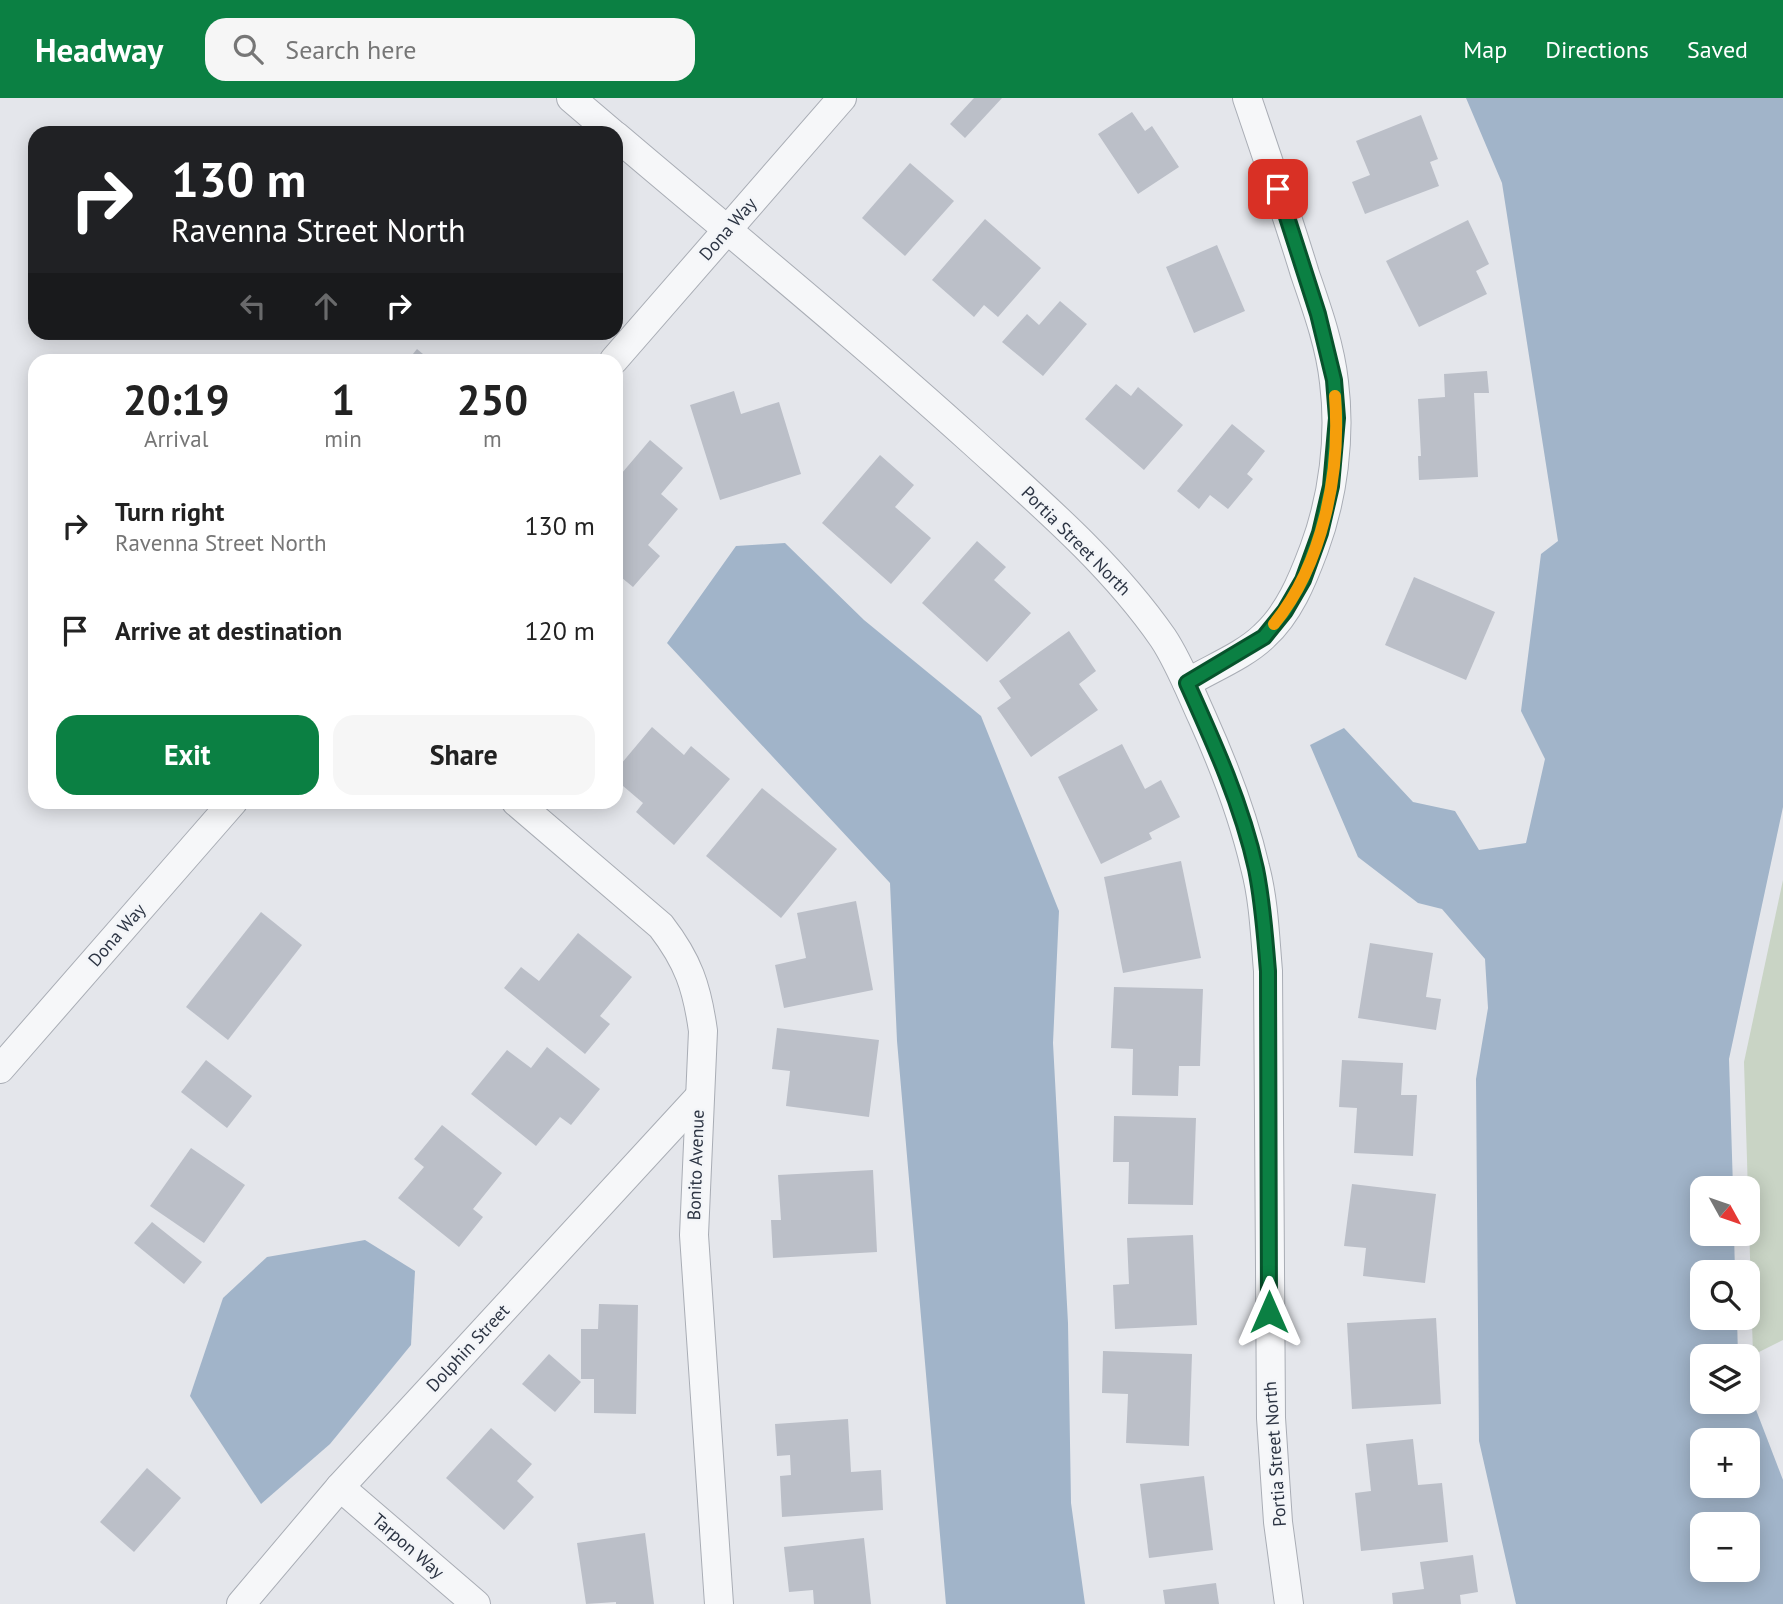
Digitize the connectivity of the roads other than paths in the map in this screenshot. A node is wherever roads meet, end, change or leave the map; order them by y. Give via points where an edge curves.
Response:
1 (570, 98) edge
2 (842, 98) edge
3 (1247, 98) edge
4 (603, 126) edge
5 (623, 143) edge
6 (726, 230) junction
7 (619, 354) edge
8 (1187, 683) junction
9 (227, 809) edge
10 (524, 809) edge
11 (0, 1069) edge
12 (699, 1097) junction
13 (340, 1487) junction
14 (241, 1604) edge
15 (476, 1604) edge
16 (719, 1604) edge
17 (1289, 1604) edge

1 - 4 street, Portia Street North
2 - 6 street, Dona Way
3 - 8 street via 1328,349 1337,418 1331,486 1303,580 1285,611 1264,637
5 - 6 street, Portia Street North
6 - 7 street, Dona Way
6 - 8 street, Portia Street North via 918,393 1060,522 1141,608
8 - 17 street, Portia Street North via 1240,812 1264,924 1270,1418
9 - 11 street, Dona Way
10 - 12 street, Bonito Avenue via 639,905 679,949 691,973 703,1031
12 - 13 street, Dolphin Street
12 - 16 street, Bonito Avenue via 694,1235
13 - 14 street, Dolphin Street
13 - 15 street, Tarpon Way

